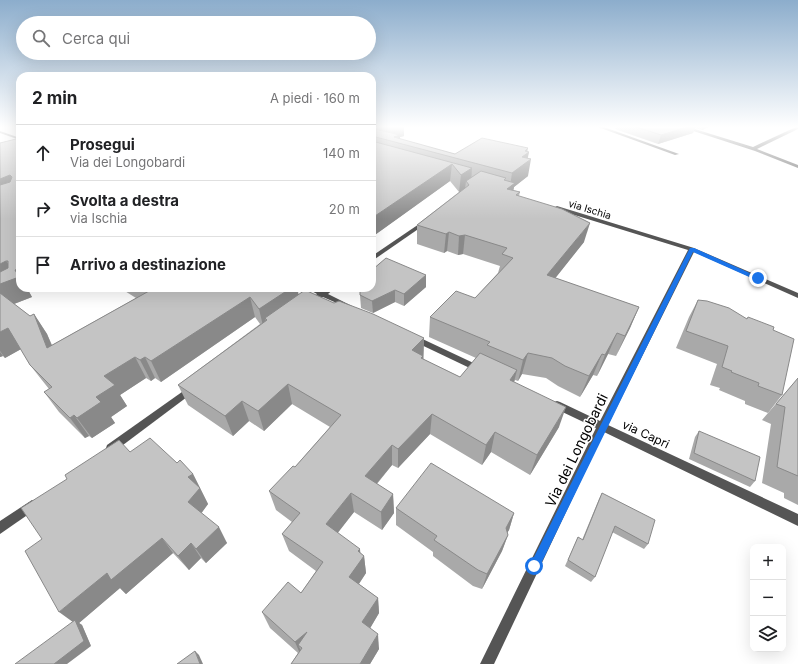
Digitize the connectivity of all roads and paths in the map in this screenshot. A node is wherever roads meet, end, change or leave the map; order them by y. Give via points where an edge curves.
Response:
1 (773, 157) edge
2 (798, 167) edge
3 (547, 205) edge
4 (428, 219) edge
5 (692, 249) junction
6 (376, 256) edge
7 (318, 292) edge
8 (325, 292) edge
9 (322, 294) junction
10 (798, 296) edge
11 (309, 303) edge
12 (358, 311) edge
13 (408, 335) edge
14 (488, 372) edge
15 (200, 383) edge
16 (545, 400) edge
17 (602, 427) junction
18 (103, 453) edge
19 (39, 500) edge
20 (798, 520) edge
21 (0, 528) edge
22 (487, 664) edge

1 - 2 street
3 - 5 street, via Ischia
4 - 6 street
5 - 10 street, via Ischia
5 - 17 street, Via dei Longobardi
7 - 9 street
8 - 9 street
9 - 11 street
9 - 12 street
13 - 14 street
15 - 18 street
16 - 17 street, via Capri
17 - 20 street, via Capri
17 - 22 street, Via dei Longobardi
19 - 21 street

